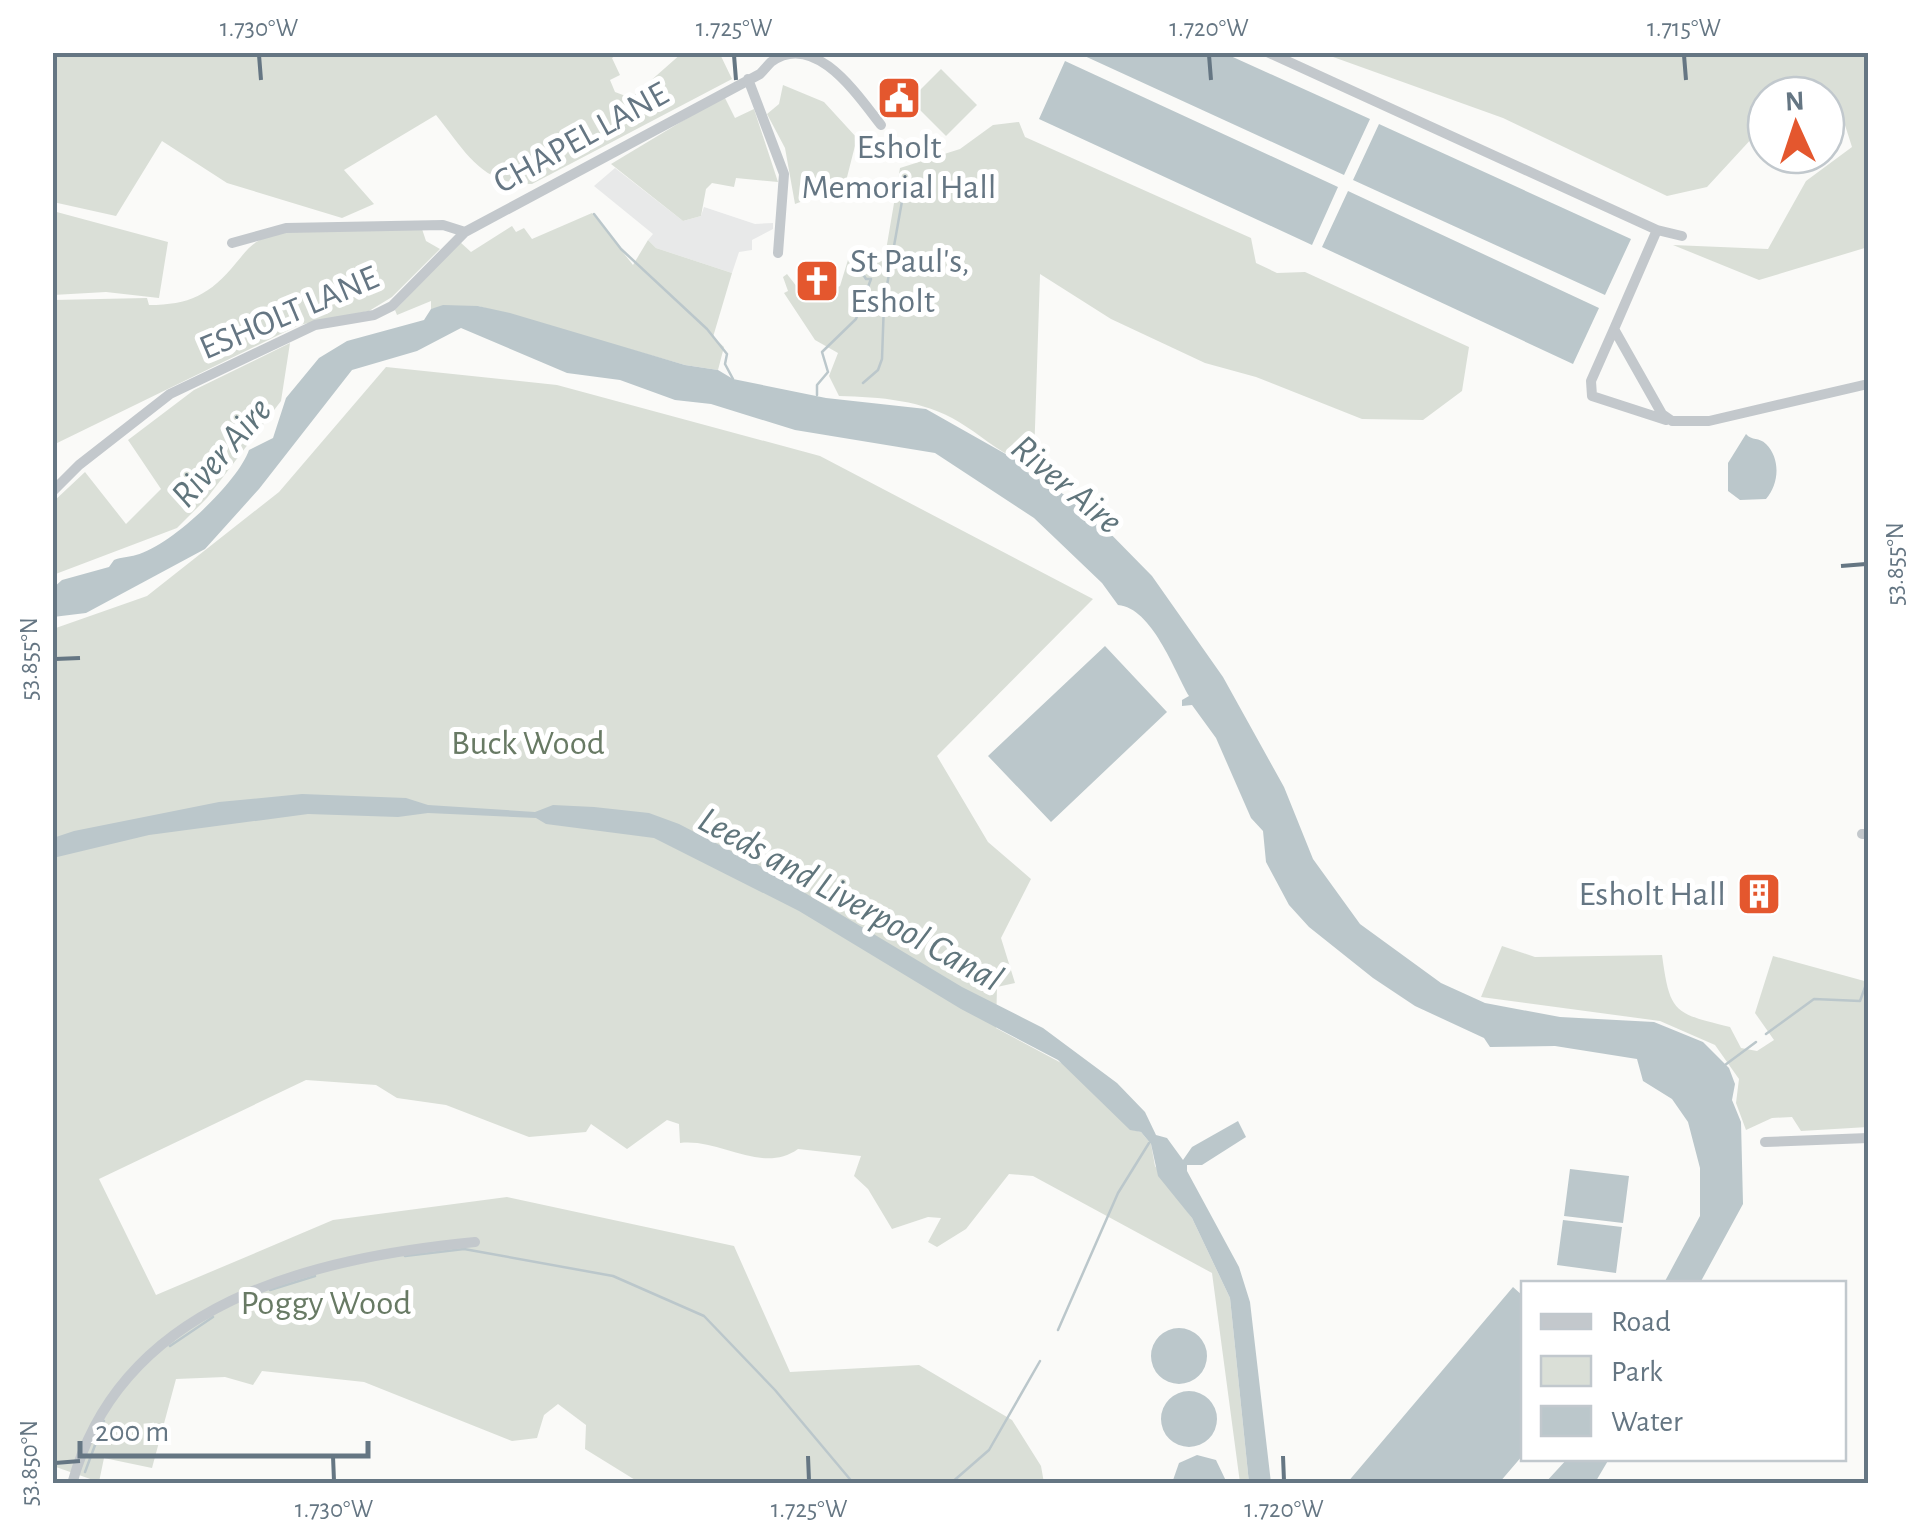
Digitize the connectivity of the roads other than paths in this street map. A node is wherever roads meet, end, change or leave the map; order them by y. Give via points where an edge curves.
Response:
1 (1268, 52) edge
2 (790, 54) edge
3 (769, 58) edge
4 (748, 79) junction
5 (881, 125) dead end
6 (1656, 230) junction
7 (464, 232) junction
8 (1682, 236) dead end
9 (232, 243) dead end
10 (446, 252) joint
11 (778, 252) dead end
12 (1614, 329) junction
13 (1868, 384) edge
14 (1672, 421) junction
15 (52, 492) edge
16 (1868, 1138) edge
17 (1765, 1142) dead end
18 (475, 1242) dead end
19 (72, 1484) edge

1 - 6 street
2 - 3 street, CHAPEL LANE
2 - 5 street via 822,61
3 - 4 street, CHAPEL LANE
4 - 7 street, CHAPEL LANE
4 - 11 street via 784,174
6 - 8 street
6 - 12 street
7 - 9 street via 444,225 286,228
7 - 10 street, CHAPEL LANE
10 - 15 street, ESHOLT LANE via 392,306 315,325 170,394
12 - 14 street
12 - 14 street via 1591,381 1592,396
13 - 14 street via 1708,420
16 - 17 street
18 - 19 street via 358,1258 236,1296 195,1316 105,1402

